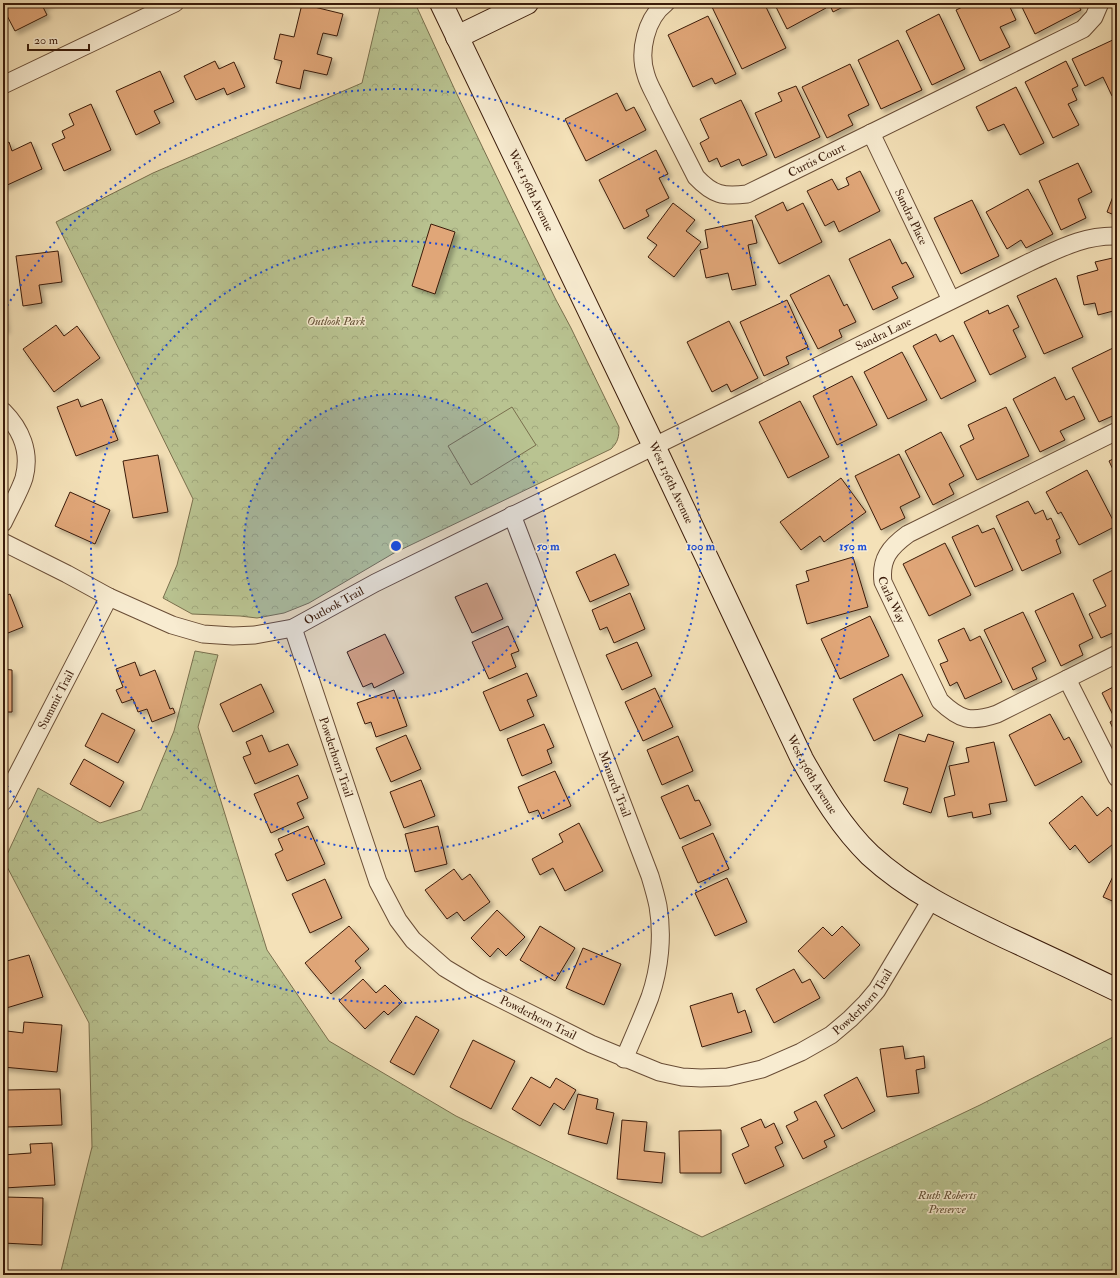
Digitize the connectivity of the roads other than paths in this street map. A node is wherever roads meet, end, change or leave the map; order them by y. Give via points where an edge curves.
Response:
1 (175, 3) edge
2 (441, 3) edge
3 (527, 3) edge
4 (666, 3) edge
5 (1100, 3) edge
6 (457, 37) junction
7 (3, 85) edge
8 (871, 133) junction
9 (1117, 236) edge
10 (951, 300) junction
11 (3, 411) edge
12 (1117, 431) edge
13 (654, 446) junction
14 (512, 515) junction
15 (3, 523) edge
16 (3, 542) edge
17 (109, 598) junction
18 (293, 628) junction
19 (1117, 654) edge
20 (1067, 679) junction
21 (1117, 778) edge
22 (3, 802) edge
23 (931, 900) junction
24 (1117, 990) edge
25 (624, 1059) junction

1 - 7 street
2 - 6 street, West 136th Avenue
3 - 6 street
4 - 8 street, Curtis Court via 660,7 651,21 644,43 642,55 646,76 696,177 705,187 730,196 746,194
5 - 8 street, Curtis Court via 1094,17 1083,29
6 - 13 street, West 136th Avenue
8 - 10 street, Sandra Place
9 - 10 street, Sandra Lane via 1095,237 1072,243
10 - 13 street, Sandra Lane
11 - 15 street via 18,429 26,453 23,479
12 - 20 street, Carla Way via 908,534 890,549 884,559 883,582 940,701 950,711 960,717 984,718
13 - 14 street, Outlook Trail
13 - 23 street, West 136th Avenue via 802,759 820,790 843,824 870,855
14 - 18 street, Outlook Trail via 375,583
14 - 25 street, Monarch Trail via 650,876 658,905 660,950 655,978
16 - 17 street, Outlook Trail via 68,574
17 - 18 street, Outlook Trail via 172,625 203,634 255,635
17 - 22 street, Summit Trail
18 - 25 street, Powderhorn Trail via 378,882 398,920 413,940 445,968 475,986
19 - 20 street, Carla Way
20 - 21 street
23 - 24 street, West 136th Avenue
23 - 25 street, Powderhorn Trail via 877,990 866,1003 832,1035 801,1052 762,1069 728,1077 682,1077 659,1072

